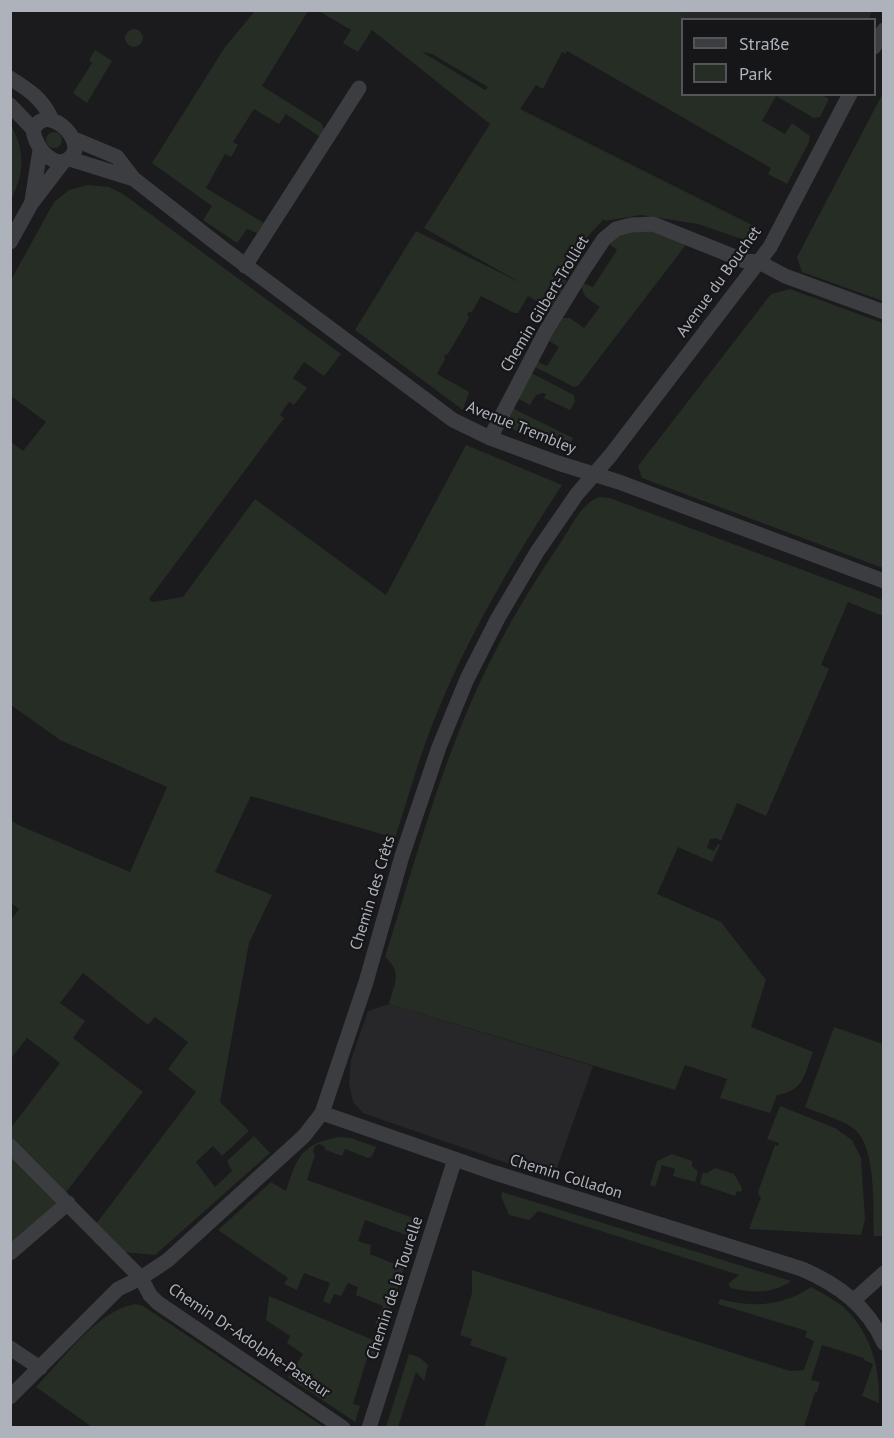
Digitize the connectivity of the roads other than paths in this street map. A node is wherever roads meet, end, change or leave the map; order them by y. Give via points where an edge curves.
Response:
1 (884, 30) edge
2 (876, 44) edge
3 (10, 78) edge
4 (359, 88) dead end
5 (849, 96) edge
6 (10, 105) edge
7 (52, 120) junction
8 (33, 129) junction
9 (74, 139) junction
10 (40, 150) junction
11 (67, 160) junction
12 (134, 178) junction
13 (32, 204) junction
14 (10, 242) edge
15 (759, 262) junction
16 (245, 266) junction
17 (884, 312) edge
18 (490, 438) junction
19 (592, 475) junction
20 (884, 581) edge
21 (322, 1113) junction
22 (10, 1146) edge
23 (456, 1159) junction
24 (68, 1203) junction
25 (10, 1253) edge
26 (884, 1273) edge
27 (141, 1278) junction
28 (854, 1300) junction
29 (884, 1343) edge
30 (10, 1348) edge
31 (40, 1368) junction
32 (10, 1397) edge
33 (343, 1428) edge
34 (369, 1428) edge

1 - 2 street
3 - 7 street via 39,98
4 - 16 street
5 - 15 street, Avenue du Bouchet
6 - 8 street
7 - 8 street via 41,120
7 - 9 street
8 - 10 street
9 - 11 street via 75,150
9 - 12 street, Avenue Trembley via 117,157
10 - 11 street via 53,159
10 - 13 street
11 - 12 street, Avenue Trembley
11 - 13 street
12 - 16 street, Avenue Trembley
13 - 14 street
15 - 17 street, Chemin Gilbert-Trolliet via 784,276
15 - 18 street, Chemin Gilbert-Trolliet via 744,261 653,225 616,230 604,239 546,332
15 - 19 street, Avenue du Bouchet
16 - 18 street, Avenue Trembley via 453,420
18 - 19 street, Avenue Trembley
19 - 20 street, Avenue Trembley
19 - 21 street, Chemin des Crêts via 537,552 467,679 412,827
21 - 23 street, Chemin Colladon
21 - 27 street, Chemin des Crêts via 304,1136 184,1246
22 - 24 street, Chemin Dr-Adolphe-Pasteur
23 - 28 street, Chemin Colladon via 802,1269 830,1282
23 - 34 street, Chemin de la Tourelle
24 - 25 street
24 - 27 street, Chemin Dr-Adolphe-Pasteur
26 - 28 street
27 - 31 street, Chemin des Crêts via 118,1289
27 - 33 street, Chemin Dr-Adolphe-Pasteur via 158,1303
28 - 29 street, Chemin Colladon via 868,1314
30 - 31 street
31 - 32 street, Chemin des Crêts

